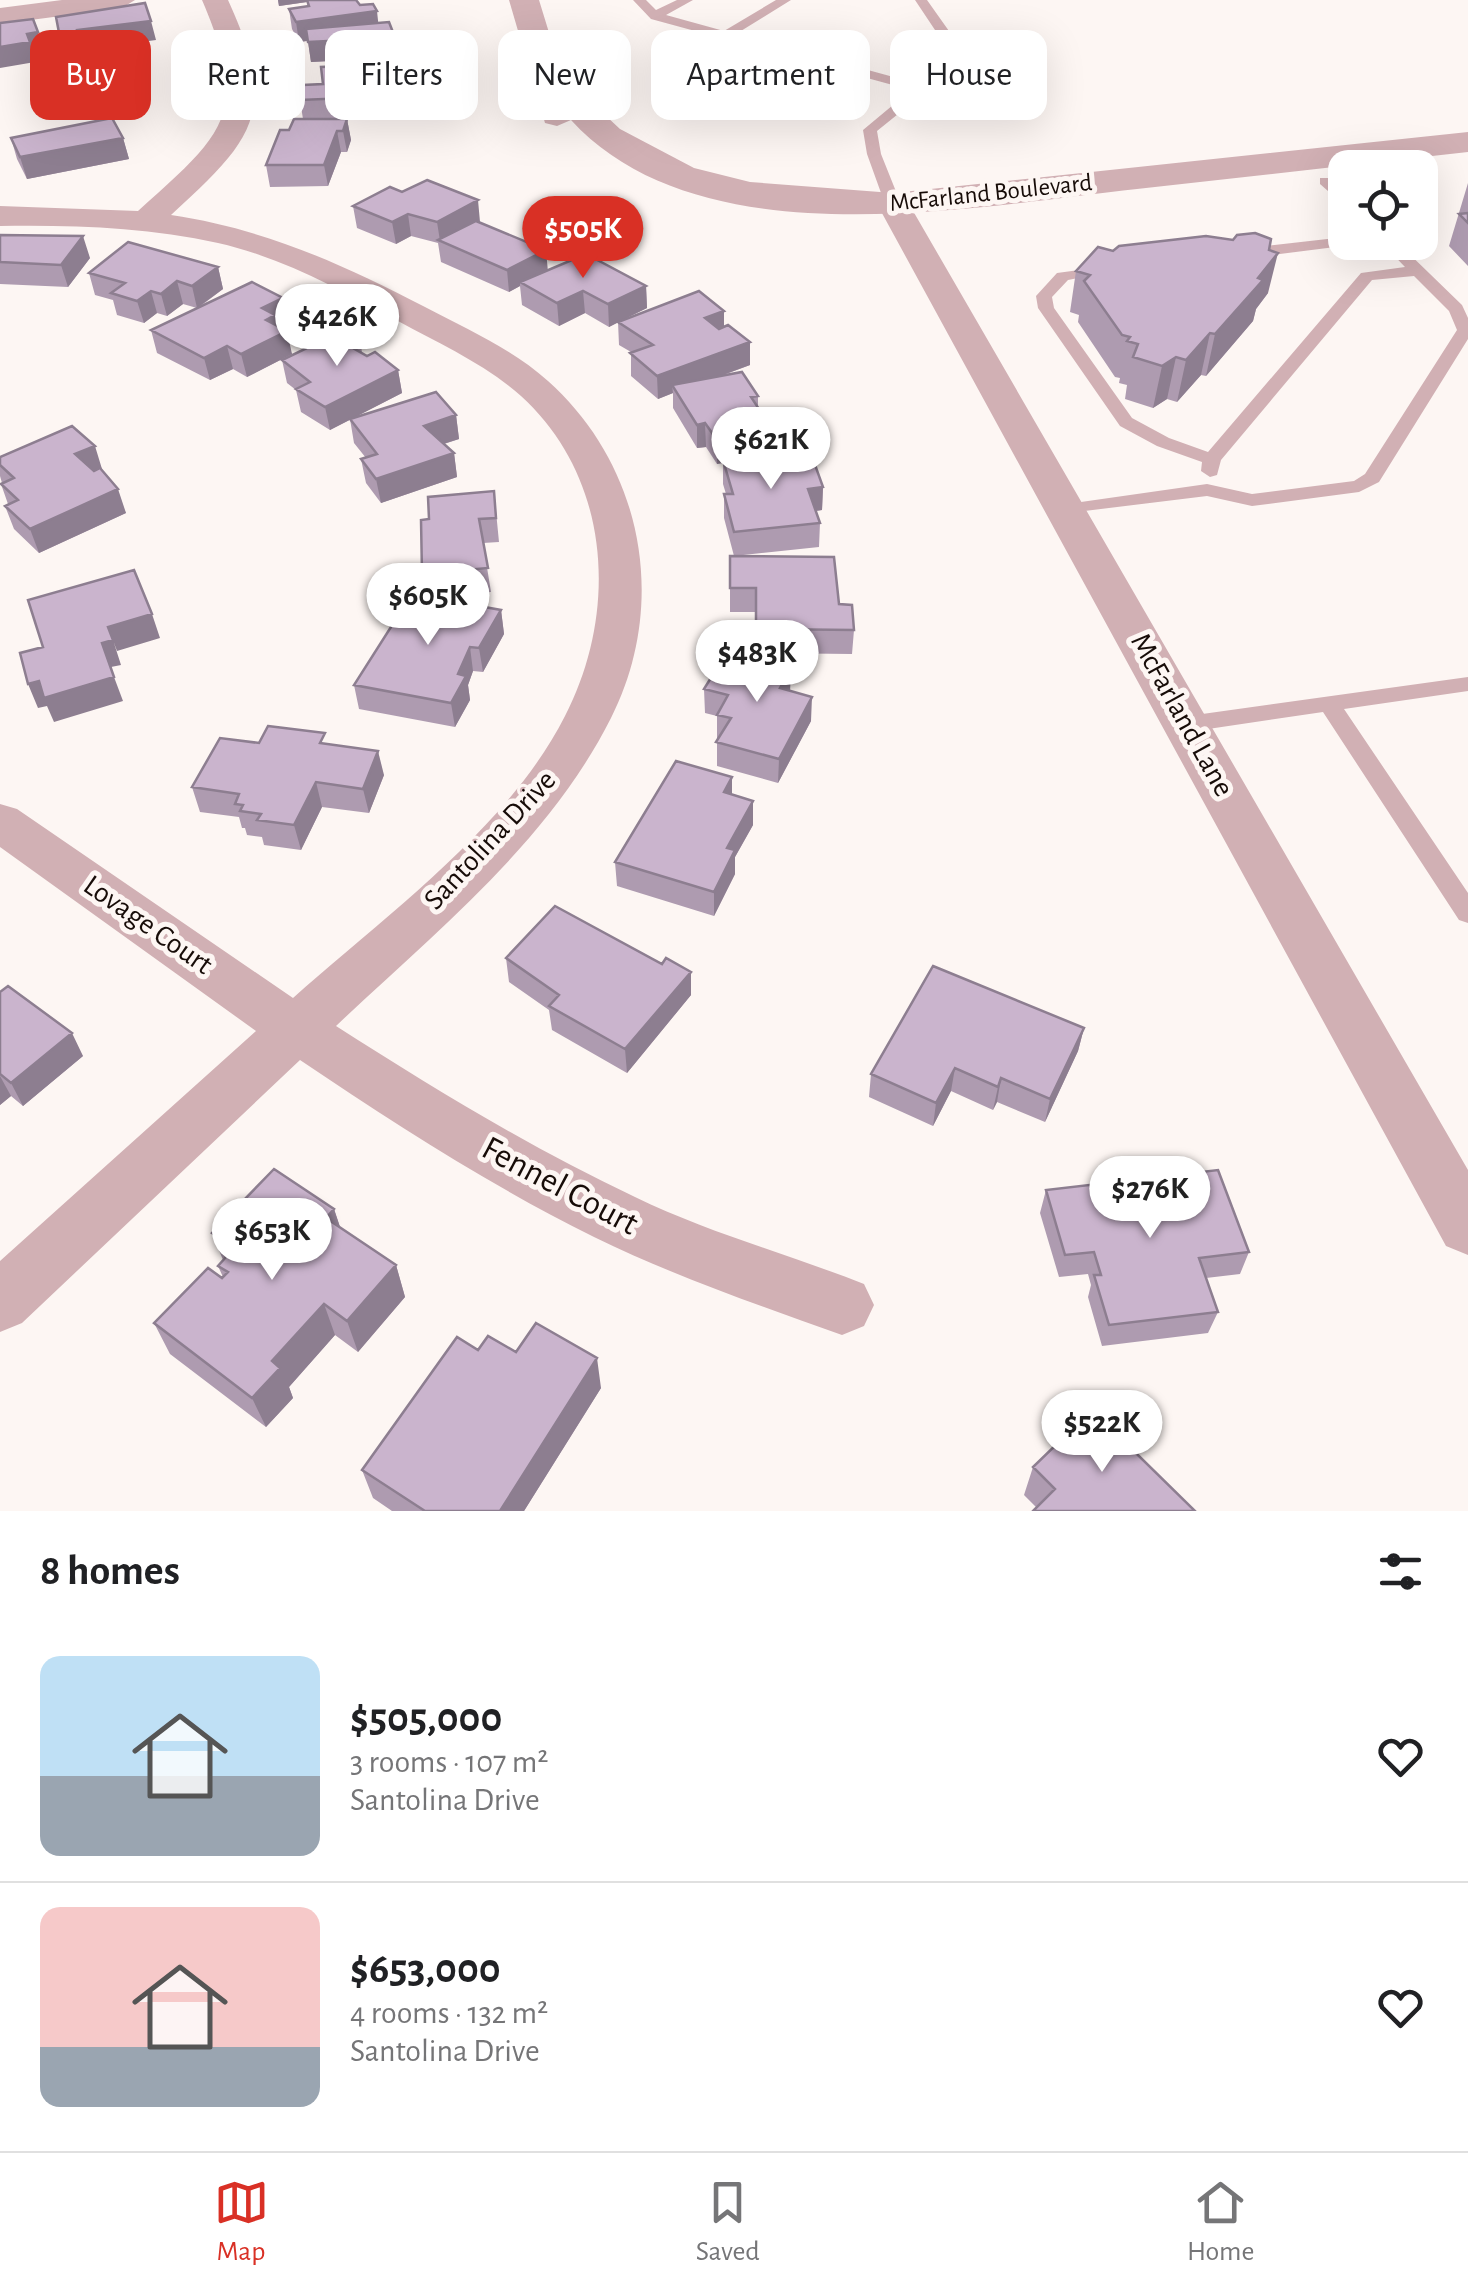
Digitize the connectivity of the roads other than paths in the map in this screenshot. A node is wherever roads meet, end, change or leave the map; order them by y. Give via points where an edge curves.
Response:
1 (122, 0) edge
2 (215, 0) edge
3 (524, 0) edge
4 (639, 0) edge
5 (687, 0) edge
6 (785, 0) edge
7 (920, 0) edge
8 (0, 16) edge
9 (656, 16) junction
10 (708, 30) edge
11 (734, 30) edge
12 (941, 30) edge
13 (890, 113) edge
14 (1468, 142) edge
15 (1468, 168) edge
16 (1438, 170) edge
17 (1328, 188) edge
18 (897, 212) junction
19 (0, 216) edge
20 (146, 221) junction
21 (1328, 244) edge
22 (1212, 256) edge
23 (1406, 260) edge
24 (1118, 267) edge
25 (1418, 272) junction
26 (1466, 329) edge
27 (1212, 459) junction
28 (1207, 490) junction
29 (1067, 510) junction
30 (1468, 684) edge
31 (1329, 704) junction
32 (1188, 724) junction
33 (0, 822) edge
34 (1468, 913) edge
35 (297, 1028) junction
36 (1456, 1181) edge
37 (1468, 1227) edge
38 (0, 1302) edge
39 (842, 1305) dead end

1 - 8 street
2 - 20 street via 241,65 237,115 206,164
3 - 18 street, McFarland Boulevard via 553,108 572,136 632,176 760,213 844,221
4 - 9 lane
5 - 9 lane
6 - 11 lane
7 - 12 lane
9 - 10 lane
13 - 18 lane via 870,130
14 - 18 street, McFarland Boulevard
15 - 16 street
17 - 18 street, McFarland Boulevard
18 - 29 street, McFarland Lane
19 - 20 street, Santolina Drive
20 - 35 street, Santolina Drive via 297,256 482,351 570,426 602,478 618,526 624,578 619,634 605,680 565,759 490,849
21 - 22 lane
23 - 25 lane
24 - 27 lane via 1063,276 1044,296 1046,308 1126,422
25 - 26 lane
25 - 27 lane via 1367,276
26 - 28 lane via 1372,478 1359,486 1252,500
27 - 28 lane
28 - 29 lane
29 - 32 street, McFarland Lane
30 - 31 lane
31 - 32 lane
31 - 34 lane
32 - 36 street, McFarland Lane
33 - 35 street, Lovage Court
35 - 38 street, Santolina Drive
35 - 39 street, Fennel Court via 543,1181 640,1230
36 - 37 street, McFarland Lane

